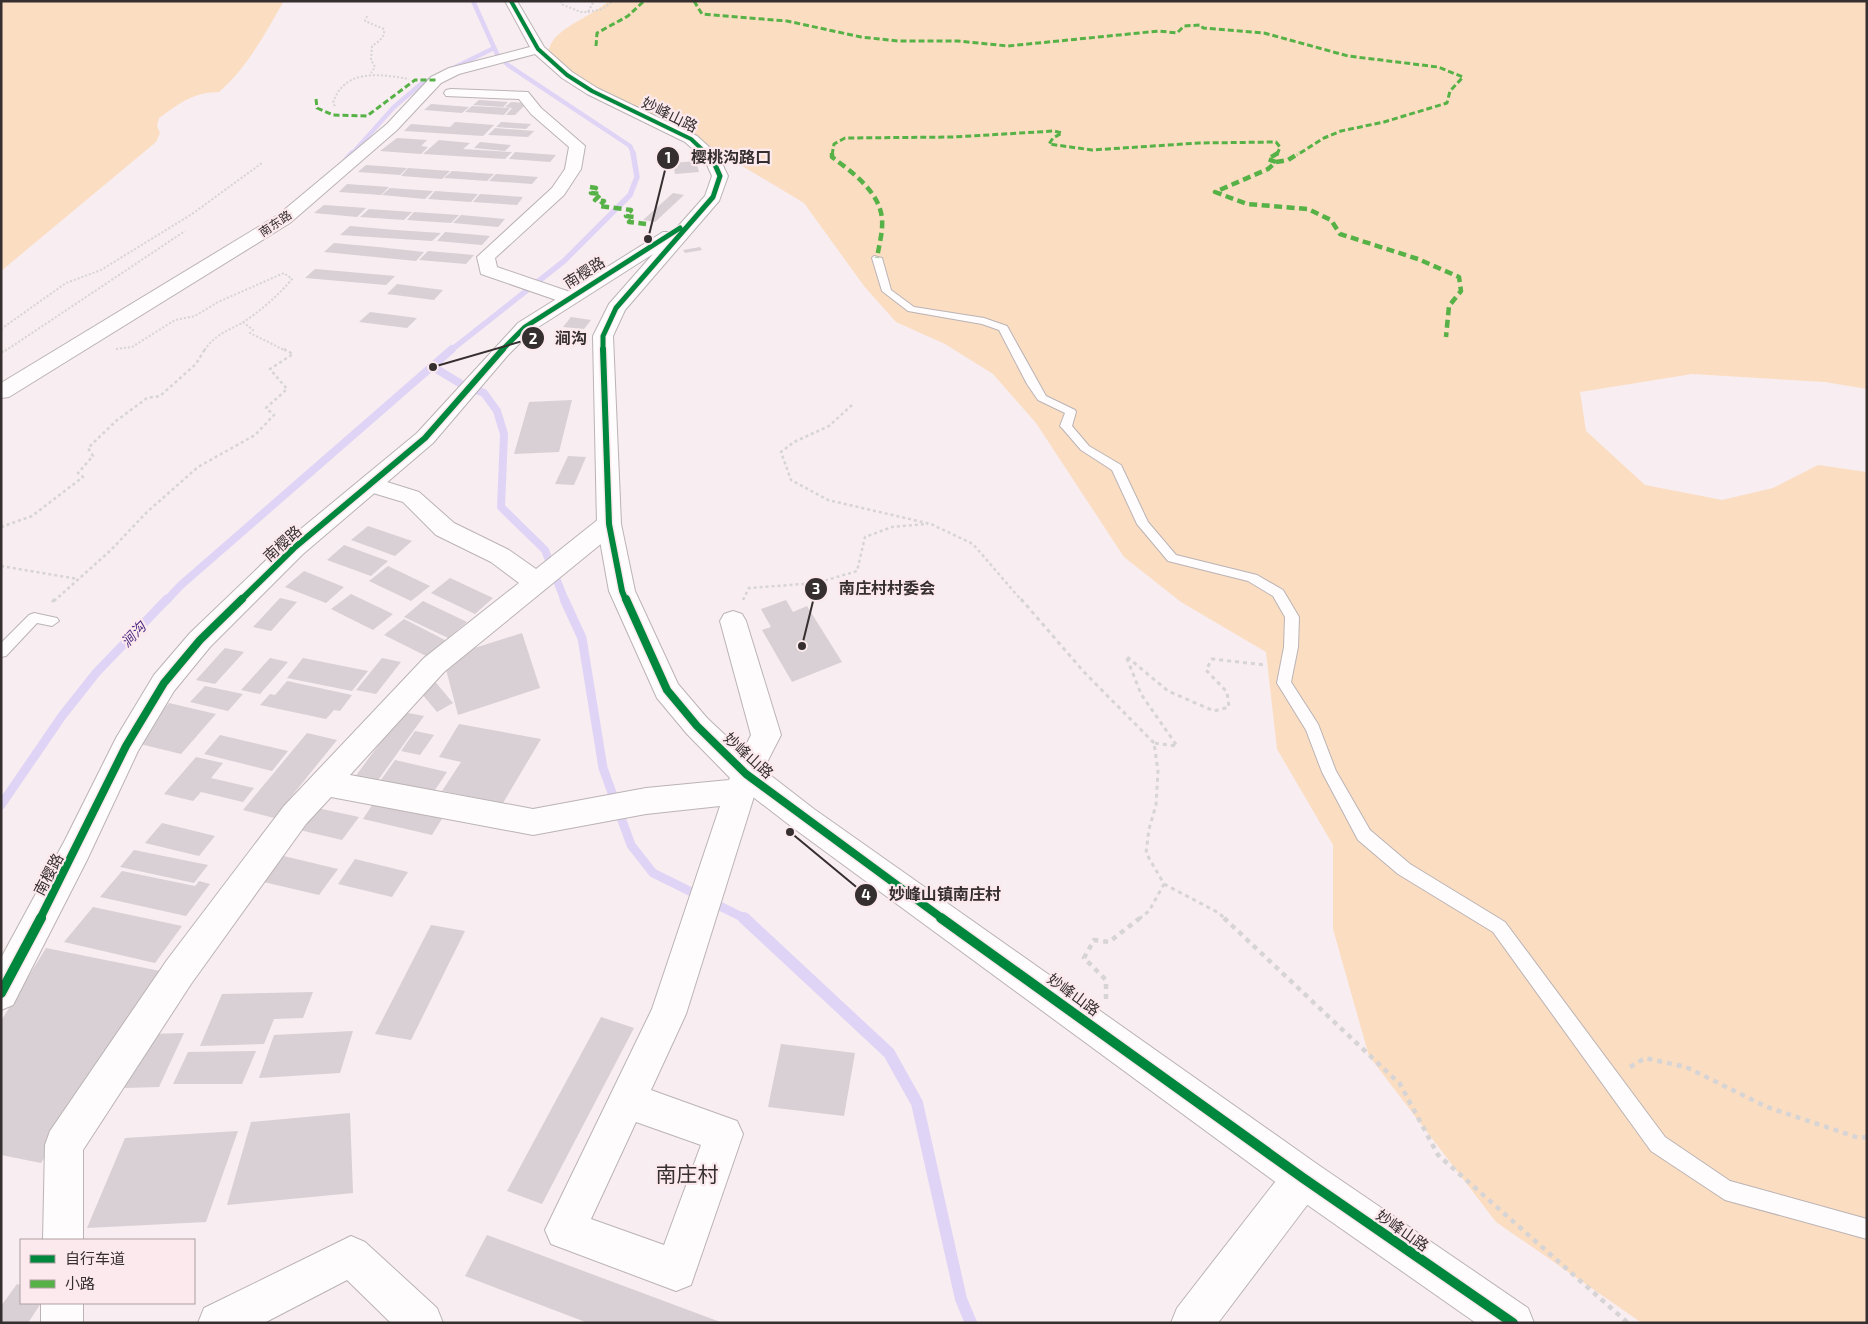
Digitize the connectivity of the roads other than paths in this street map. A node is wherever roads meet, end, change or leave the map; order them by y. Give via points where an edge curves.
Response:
1 (511, 1) edge
2 (538, 48) junction
3 (451, 93) dead end
4 (698, 215) junction
5 (877, 258) dead end
6 (569, 298) junction
7 (1, 392) edge
8 (371, 485) junction
9 (609, 524) junction
10 (547, 575) junction
11 (52, 621) dead end
12 (733, 621) road end
13 (1, 652) edge
14 (744, 782) junction
15 (324, 783) junction
16 (1, 993) edge
17 (626, 1100) junction
18 (1303, 1178) junction
19 (1867, 1229) edge
20 (63, 1239) edge
21 (62, 1304) edge
22 (62, 1323) edge
23 (219, 1323) edge
24 (422, 1323) edge
25 (1192, 1323) edge
26 (1513, 1323) edge

1 - 2 street, 妙峰山路
2 - 4 street, 妙峰山路 via 567,75 592,91 691,139 707,152 720,176 713,197
2 - 7 street, 南东路 via 454,71 436,80 392,127 284,219
3 - 6 street via 523,95 536,111 577,146 574,168 565,182 486,257 488,270
4 - 6 street, 南樱路
4 - 9 street, 妙峰山路 via 616,308 602,336
5 - 19 lane via 887,291 912,309 984,321 1003,328 1042,398 1071,412 1066,426 1086,448 1117,468 1143,524 1172,558 1252,578 1278,593 1292,617 1291,647 1284,683 1313,728 1329,772 1364,835 1404,870 1499,927 1658,1144 1725,1190
6 - 8 street, 南樱路 via 525,328 411,451
8 - 10 street via 412,497 446,529
8 - 16 street, 南樱路 via 294,548 200,640 164,683 126,746
9 - 10 street
9 - 14 street, 妙峰山路 via 622,591 668,690
10 - 15 street via 434,665
11 - 13 lane via 34,618
12 - 14 street via 766,735
14 - 15 street via 533,822
14 - 17 street via 668,1014
14 - 18 street, 妙峰山路 via 803,818
15 - 20 street via 295,815 179,972 64,1145
17 - 17 street via 565,1230 676,1270 724,1134
18 - 25 street
18 - 26 street, 妙峰山路
21 - 22 street
23 - 24 street via 351,1256

